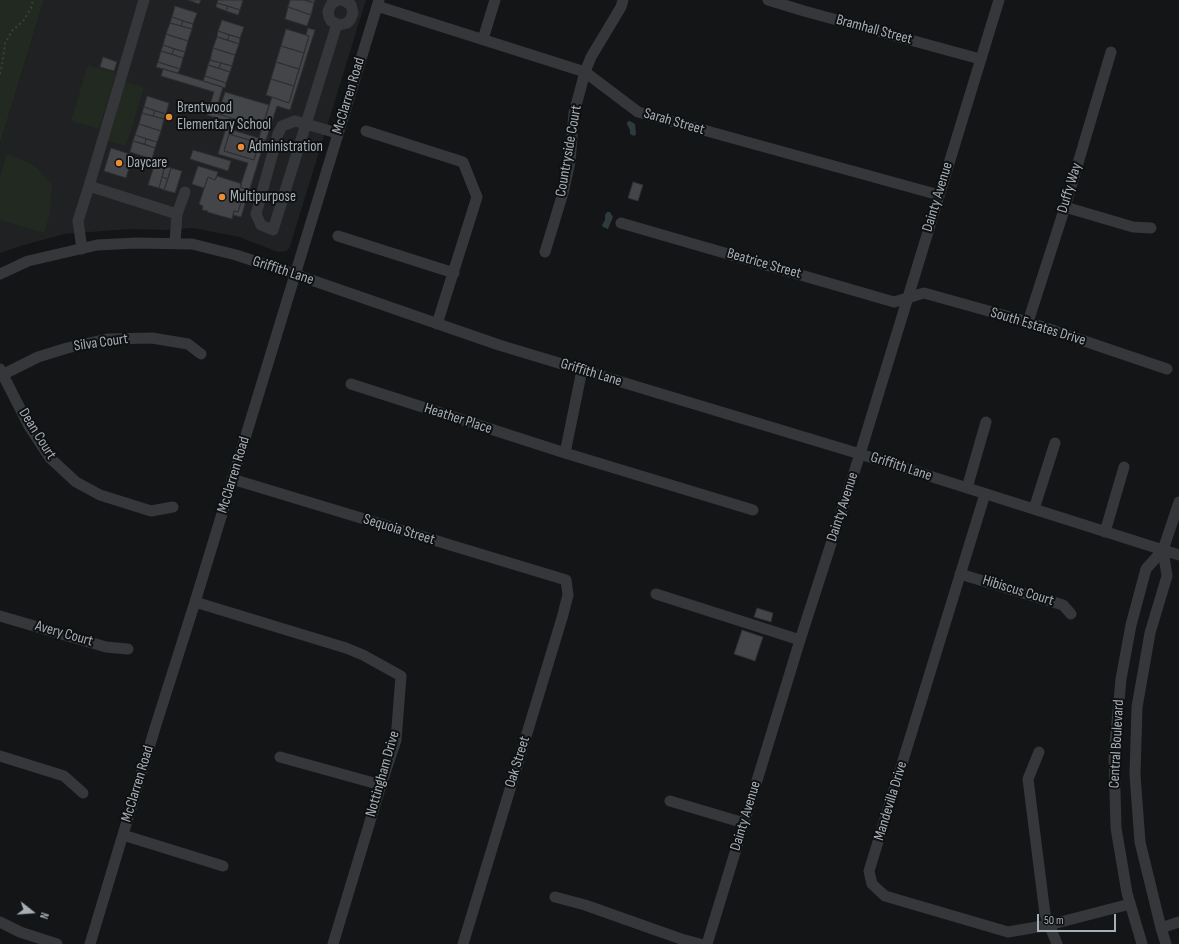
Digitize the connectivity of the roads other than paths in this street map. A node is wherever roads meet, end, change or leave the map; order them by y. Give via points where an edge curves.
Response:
1 (144, 0) edge
2 (339, 0) edge
3 (343, 0) edge
4 (495, 0) edge
5 (623, 0) edge
6 (768, 0) edge
7 (999, 0) edge
8 (378, 3) edge
9 (337, 24) junction
10 (483, 39) junction
11 (1111, 52) dead end
12 (980, 60) junction
13 (585, 72) junction
14 (306, 124) junction
15 (366, 131) dead end
16 (337, 133) junction
17 (89, 186) junction
18 (185, 192) dead end
19 (939, 195) junction
20 (1065, 207) junction
21 (177, 214) junction
22 (621, 223) dead end
23 (1151, 228) dead end
24 (338, 236) dead end
25 (175, 243) junction
26 (82, 249) junction
27 (545, 252) dead end
28 (454, 273) junction
29 (0, 274) edge
30 (294, 274) junction
31 (907, 298) junction
32 (1028, 322) junction
33 (437, 324) junction
34 (201, 354) dead end
35 (1167, 369) dead end
36 (582, 370) junction
37 (1, 373) edge
38 (351, 384) dead end
39 (986, 422) dead end
40 (1055, 443) dead end
41 (565, 453) junction
42 (860, 454) junction
43 (1124, 467) dead end
44 (232, 479) junction
45 (967, 488) junction
46 (984, 494) junction
47 (1179, 502) edge
48 (173, 507) dead end
49 (1034, 509) junction
50 (753, 510) dead end
51 (1105, 532) junction
52 (1163, 550) junction
53 (1179, 555) edge
54 (960, 574) junction
55 (566, 580) joint
56 (656, 594) dead end
57 (195, 602) junction
58 (1071, 614) dead end
59 (0, 616) edge
60 (800, 640) junction
61 (128, 649) dead end
62 (1039, 752) dead end
63 (0, 756) edge
64 (280, 756) dead end
65 (381, 785) junction
66 (83, 793) dead end
67 (670, 800) dead end
68 (744, 823) junction
69 (123, 835) junction
70 (223, 866) dead end
71 (555, 896) dead end
72 (1130, 904) junction
73 (0, 922) edge
74 (1179, 922) edge
75 (1049, 925) junction
76 (1161, 928) junction
77 (57, 944) edge
78 (90, 944) edge
79 (333, 944) edge
80 (463, 944) edge
81 (700, 944) edge
82 (707, 944) edge
83 (1057, 944) edge
84 (1142, 944) edge
85 (1166, 944) edge

1 - 17 street
2 - 9 street via 332,3 328,11 331,21
3 - 9 street via 350,5 352,16 344,25
4 - 10 street
5 - 13 street, Countryside Court
6 - 12 street, Bramhall Street
7 - 12 street, Dainty Avenue
8 - 10 street, Sarah Street
8 - 16 street, McClarren Road
9 - 14 street
10 - 13 street, Sarah Street
11 - 20 street, Duffy Way
12 - 19 street, Dainty Avenue
13 - 19 street, Sarah Street via 638,112
13 - 27 street, Countryside Court via 574,113 570,162
14 - 14 street via 295,121 282,126 278,134 256,214 261,225 273,230
14 - 16 street
15 - 28 street via 463,162 477,197
16 - 30 street, McClarren Road
17 - 21 street
17 - 26 street via 78,221
18 - 21 street
19 - 31 street, Dainty Avenue
20 - 23 street via 1133,227
20 - 32 street, Duffy Way
21 - 25 street
22 - 31 street, Beatrice Street via 894,302
24 - 28 street
25 - 26 street, Griffith Lane via 97,245
25 - 30 street, Griffith Lane via 192,244 236,255
26 - 29 street, Griffith Lane via 28,261
28 - 33 street
30 - 33 street, Griffith Lane
30 - 44 street, McClarren Road
31 - 32 street, South Estates Drive via 924,293
31 - 42 street, Dainty Avenue
32 - 35 street, South Estates Drive
33 - 36 street, Griffith Lane
34 - 37 street, Silva Court via 188,344 152,338 106,339 67,348
36 - 41 street
36 - 42 street, Griffith Lane
37 - 48 street, Dean Court via 29,426 50,458 76,482 100,495 151,511
38 - 41 street, Heather Place
39 - 45 street
40 - 49 street
41 - 50 street, Heather Place
42 - 45 street, Griffith Lane
42 - 60 street, Dainty Avenue
43 - 51 street
44 - 55 street, Sequoia Street
44 - 57 street, McClarren Road
45 - 46 street, Griffith Lane
46 - 49 street, Griffith Lane
46 - 54 street, Mandevilla Drive
47 - 52 street, Central Boulevard
49 - 51 street, Griffith Lane
51 - 52 street, Griffith Lane
52 - 53 street, Griffith Lane
52 - 72 street, Central Boulevard via 1146,569 1131,625 1117,717 1114,755 1116,828
52 - 76 street, Central Boulevard via 1167,576 1150,633 1137,707 1135,775 1140,842
54 - 58 street, Hibiscus Court via 1063,605
54 - 75 street, Mandevilla Drive via 869,871 872,884 885,896 1008,932
55 - 80 street, Oak Street via 568,595 564,611
56 - 60 street
57 - 65 street, Nottingham Drive via 346,648 401,676 396,740
57 - 69 street, McClarren Road
59 - 61 street, Avery Court via 106,647
60 - 68 street, Dainty Avenue
62 - 75 street via 1028,779 1045,914
63 - 66 street via 64,776
64 - 65 street
65 - 79 street, Nottingham Drive
67 - 68 street
68 - 82 street, Dainty Avenue
69 - 70 street
69 - 78 street, McClarren Road
71 - 81 street
72 - 75 street, Mandevilla Drive
72 - 84 street, Central Boulevard
73 - 77 street via 20,932
74 - 76 street
75 - 83 street
76 - 85 street, Central Boulevard

